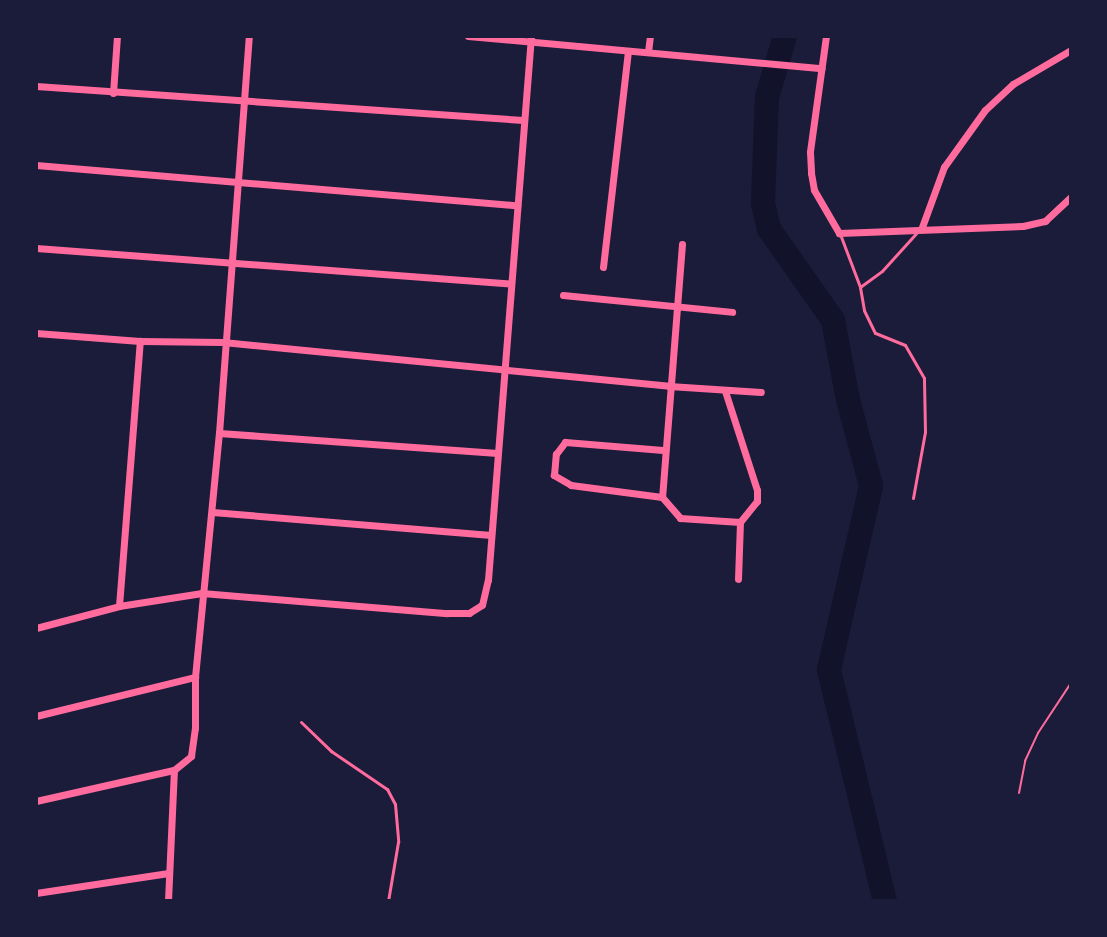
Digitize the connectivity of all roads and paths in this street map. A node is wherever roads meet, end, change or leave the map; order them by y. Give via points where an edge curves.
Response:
1 (117, 36) edge
2 (249, 36) edge
3 (468, 36) edge
4 (650, 36) edge
5 (826, 36) edge
6 (530, 39) edge
7 (1071, 50) edge
8 (628, 52) junction
9 (648, 52) junction
10 (822, 68) junction
11 (36, 86) edge
12 (113, 93) junction
13 (244, 100) junction
14 (523, 120) junction
15 (36, 165) edge
16 (236, 181) junction
17 (1071, 197) edge
18 (517, 205) junction
19 (922, 227) junction
20 (839, 233) junction
21 (682, 244) dead end
22 (36, 248) edge
23 (230, 261) junction
24 (603, 267) dead end
25 (510, 284) junction
26 (860, 287) junction
27 (563, 295) dead end
28 (676, 306) junction
29 (732, 312) dead end
30 (36, 333) edge
31 (140, 341) junction
32 (223, 342) junction
33 (505, 367) junction
34 (669, 386) junction
35 (725, 391) junction
36 (761, 392) dead end
37 (219, 433) junction
38 (663, 450) junction
39 (497, 453) junction
40 (662, 497) junction
41 (913, 498) dead end
42 (212, 512) junction
43 (740, 522) junction
44 (491, 535) junction
45 (738, 579) dead end
46 (202, 593) junction
47 (119, 606) junction
48 (36, 628) edge
49 (195, 677) junction
50 (1071, 683) edge
51 (36, 716) edge
52 (301, 722) dead end
53 (174, 770) junction
54 (1019, 793) dead end
55 (36, 801) edge
56 (168, 873) junction
57 (36, 893) edge
58 (168, 901) edge
59 (388, 901) edge

1 - 12 street
2 - 13 street
3 - 6 street
4 - 9 street
5 - 10 street
6 - 8 street
6 - 14 street
7 - 19 street via 1013,84 985,110 944,167
8 - 9 street
8 - 24 street
9 - 10 street
10 - 20 street via 811,173 814,190
11 - 12 street
12 - 13 street
13 - 14 street
13 - 16 street
14 - 18 street
15 - 16 street
16 - 18 street
16 - 23 street
17 - 19 street via 1045,221 1023,226
18 - 25 street
19 - 20 street
19 - 26 lane
20 - 26 lane
21 - 28 street
22 - 23 street
23 - 25 street
23 - 32 street
25 - 33 street
26 - 41 lane via 875,333 905,345 924,378 925,432
27 - 28 street
28 - 29 street
28 - 34 street
30 - 31 street
31 - 32 street
31 - 47 street
32 - 33 street
32 - 37 street
33 - 34 street
33 - 39 street
34 - 35 street
34 - 38 street
35 - 36 street
35 - 43 street via 757,490 757,501
37 - 39 street
37 - 42 street
38 - 40 street
38 - 40 street via 565,442 556,454 554,475 565,484
39 - 44 street
40 - 43 street via 675,514
42 - 44 street
42 - 46 street
43 - 45 street
44 - 46 street via 482,605 469,613
46 - 47 street
46 - 49 street
47 - 48 street
49 - 51 street
49 - 53 street via 191,756
50 - 54 path via 1025,761
52 - 59 lane via 331,751 387,789 395,804 398,842
53 - 55 street
53 - 56 street
56 - 57 street
56 - 58 street

